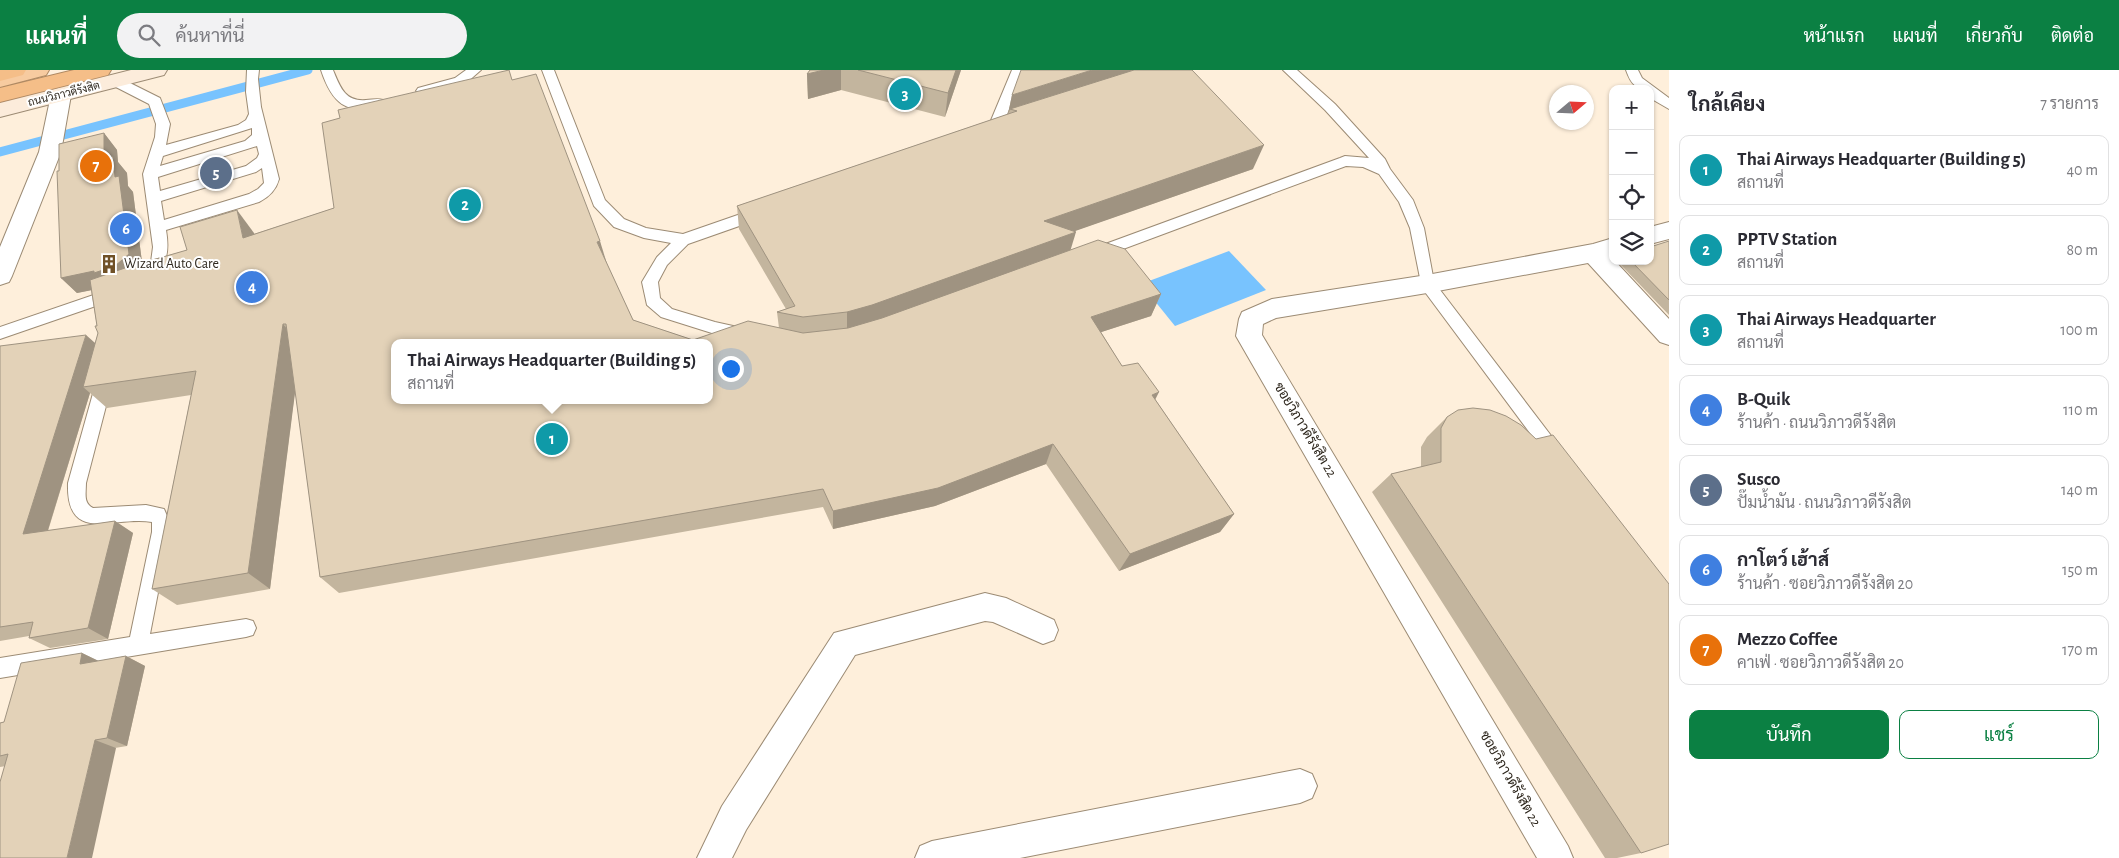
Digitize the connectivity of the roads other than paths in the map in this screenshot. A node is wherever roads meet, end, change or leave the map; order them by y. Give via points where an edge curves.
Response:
1 (16, 70) edge
2 (39, 70) edge
3 (157, 70) edge
4 (475, 70) edge
5 (548, 70) edge
6 (1018, 70) edge
7 (1289, 70) edge
8 (1632, 70) edge
9 (328, 72) edge
10 (0, 74) edge
11 (252, 74) edge
12 (108, 75) edge
13 (0, 80) edge
14 (1642, 85) edge
15 (61, 94) junction
16 (1654, 94) edge
17 (0, 95) edge
18 (406, 96) edge
19 (388, 100) edge
20 (1669, 105) edge
21 (0, 110) edge
22 (257, 113) junction
23 (1012, 124) edge
24 (261, 131) junction
25 (159, 152) junction
26 (266, 153) junction
27 (1384, 171) junction
28 (150, 174) junction
29 (154, 198) junction
30 (777, 207) edge
31 (158, 227) junction
32 (1669, 230) edge
33 (1654, 235) edge
34 (683, 240) junction
35 (1603, 250) edge
36 (1078, 260) edge
37 (0, 276) edge
38 (1427, 284) junction
39 (0, 333) edge
40 (1669, 335) edge
41 (758, 337) edge
42 (109, 363) edge
43 (1569, 472) edge
44 (246, 628) dead end
45 (1043, 630) dead end
46 (138, 646) junction
47 (0, 668) edge
48 (1300, 786) dead end
49 (714, 858) edge
50 (932, 858) edge
51 (1556, 858) edge

1 - 10 highway
2 - 13 highway
3 - 12 main road, ถนนวิภาวดีรังสิต
4 - 18 lane via 460,81
5 - 34 lane via 599,202 619,223 644,233
6 - 23 lane via 989,132
7 - 27 lane via 1330,107 1380,162
8 - 14 lane
9 - 19 lane via 336,94 348,103 361,107
11 - 22 lane
12 - 15 main road, ถนนวิภาวดีรังสิต
12 - 17 highway
12 - 25 lane via 156,101 163,124
15 - 21 main road, ถนนวิภาวดีรังสิต
15 - 37 street via 53,138
16 - 20 lane
22 - 24 lane
22 - 25 lane via 243,128
24 - 26 lane
24 - 28 lane via 250,144
25 - 28 lane
26 - 29 lane via 262,161 251,168
26 - 31 lane via 272,179 262,195
27 - 36 lane via 1365,162 1345,161
27 - 38 lane via 1413,214
28 - 29 lane
29 - 31 lane
30 - 34 lane
31 - 39 lane via 161,247 158,263 146,280 133,288
32 - 33 street
34 - 41 lane via 662,261 650,282 653,301 667,313 690,321
35 - 38 street, ซอยวิภาวดีรังสิต 22
35 - 40 street
38 - 43 lane
38 - 51 street, ซอยวิภาวดีรังสิต 22 via 1272,309 1251,318 1249,336
42 - 46 lane via 75,497 79,508 93,516 149,511 160,519 161,532
44 - 46 lane
45 - 49 street via 995,608 985,607 845,642 734,818
46 - 47 lane
48 - 50 street

